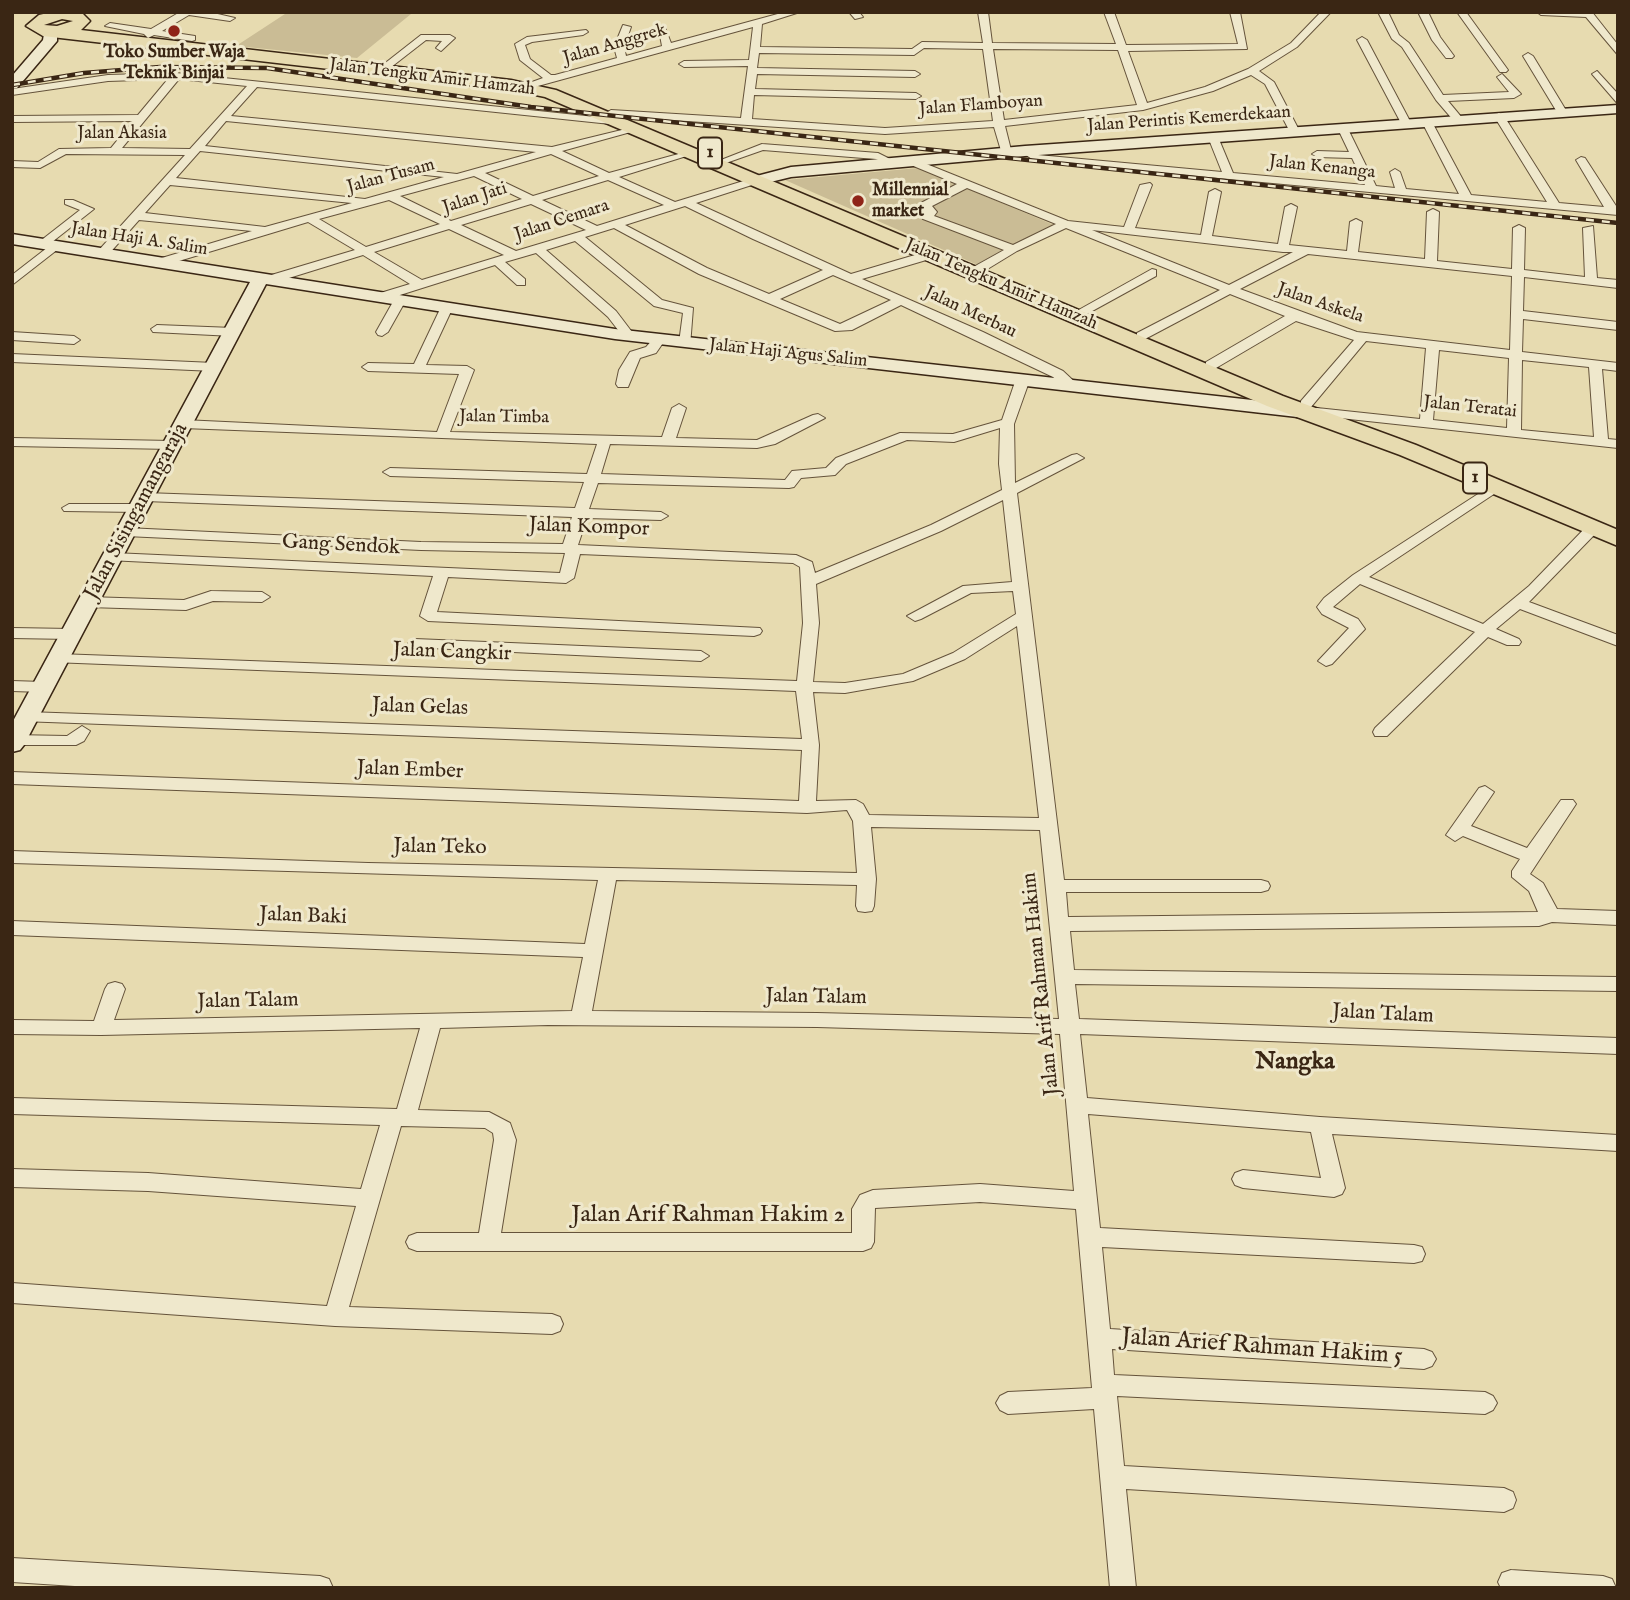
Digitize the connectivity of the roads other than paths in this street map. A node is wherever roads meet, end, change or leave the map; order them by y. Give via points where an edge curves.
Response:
1 (187, 12) edge
2 (796, 12) edge
3 (983, 12) edge
4 (1109, 12) edge
5 (1235, 12) edge
6 (1327, 12) edge
7 (1383, 12) edge
8 (1423, 12) edge
9 (1461, 12) edge
10 (1545, 12) edge
11 (1587, 13) edge
12 (81, 17) edge
13 (230, 18) dead end
14 (758, 22) junction
15 (50, 24) edge
16 (110, 26) dead end
17 (18, 27) dead end
18 (626, 27) dead end
19 (662, 27) dead end
20 (583, 32) dead end
21 (148, 35) junction
22 (1362, 40) dead end
23 (180, 42) junction
24 (988, 45) junction
25 (667, 47) junction
26 (1120, 47) junction
27 (441, 48) dead end
28 (756, 50) junction
29 (914, 52) junction
30 (1618, 52) edge
31 (1449, 56) dead end
32 (1528, 56) dead end
33 (622, 60) junction
34 (684, 64) dead end
35 (387, 66) junction
36 (754, 67) junction
37 (1252, 71) junction
38 (915, 74) junction
39 (1597, 74) dead end
40 (176, 76) junction
41 (559, 78) junction
42 (255, 83) junction
43 (12, 85) edge
44 (529, 85) junction
45 (12, 92) edge
46 (751, 92) junction
47 (916, 96) junction
48 (1440, 99) junction
49 (1618, 101) edge
50 (1143, 107) junction
51 (1618, 109) edge
52 (1562, 112) junction
53 (1500, 116) junction
54 (142, 118) junction
55 (224, 118) junction
56 (12, 119) edge
57 (1458, 119) junction
58 (917, 120) junction
59 (622, 121) junction
60 (746, 122) junction
61 (1427, 122) junction
62 (999, 124) junction
63 (1406, 124) junction
64 (1343, 129) junction
65 (1295, 132) junction
66 (1213, 137) junction
67 (115, 150) junction
68 (196, 150) junction
69 (550, 150) junction
70 (1025, 151) junction
71 (689, 152) junction
72 (1007, 154) junction
73 (1317, 154) dead end
74 (1356, 155) junction
75 (726, 160) junction
76 (1581, 160) dead end
77 (915, 163) junction
78 (12, 164) edge
79 (895, 164) junction
80 (1395, 172) dead end
81 (468, 174) junction
82 (610, 176) junction
83 (1229, 176) junction
84 (1326, 176) dead end
85 (760, 178) junction
86 (168, 181) junction
87 (966, 184) junction
88 (1146, 186) dead end
89 (1370, 186) junction
90 (1215, 192) dead end
91 (1402, 194) junction
92 (390, 196) junction
93 (530, 200) junction
94 (1468, 200) junction
95 (368, 201) junction
96 (69, 202) dead end
97 (678, 203) junction
98 (1556, 206) junction
99 (1290, 207) dead end
100 (1615, 211) edge
101 (1433, 212) dead end
102 (137, 216) junction
103 (310, 218) junction
104 (1356, 222) dead end
105 (613, 223) junction
106 (1066, 224) junction
107 (451, 226) junction
108 (1519, 228) dead end
109 (1588, 228) dead end
110 (270, 229) junction
111 (594, 229) junction
112 (1128, 231) junction
113 (575, 235) junction
114 (12, 239) edge
115 (1206, 239) junction
116 (49, 245) junction
117 (536, 247) junction
118 (1013, 248) junction
119 (1283, 248) junction
120 (363, 249) junction
121 (1306, 250) junction
122 (103, 253) junction
123 (514, 255) junction
124 (929, 255) junction
125 (1352, 255) junction
126 (497, 261) junction
127 (159, 263) junction
128 (1431, 264) junction
129 (834, 270) junction
130 (975, 271) junction
131 (1152, 273) dead end
132 (1518, 274) junction
133 (851, 278) junction
134 (266, 279) junction
135 (12, 281) edge
136 (1591, 281) junction
137 (521, 282) dead end
138 (1618, 284) edge
139 (419, 285) junction
140 (1232, 289) junction
141 (381, 297) junction
142 (771, 298) junction
143 (400, 300) junction
144 (901, 300) junction
145 (447, 307) junction
146 (1081, 312) junction
147 (1516, 314) junction
148 (1295, 316) junction
149 (1618, 326) edge
150 (158, 329) dead end
151 (233, 332) junction
152 (382, 332) dead end
153 (12, 336) edge
154 (629, 336) junction
155 (1141, 336) junction
156 (1362, 338) junction
157 (74, 340) dead end
158 (659, 340) junction
159 (685, 343) junction
160 (1433, 347) junction
161 (1515, 356) junction
162 (12, 358) edge
163 (1211, 365) junction
164 (1595, 365) junction
165 (214, 367) junction
166 (368, 367) dead end
167 (1618, 367) edge
168 (418, 369) junction
169 (1023, 379) junction
170 (623, 384) dead end
171 (1071, 384) junction
172 (679, 408) dead end
173 (1313, 412) junction
174 (818, 418) dead end
175 (1426, 422) junction
176 (183, 424) junction
177 (1007, 424) junction
178 (1514, 432) junction
179 (442, 436) junction
180 (605, 440) junction
181 (668, 441) junction
182 (12, 442) edge
183 (1601, 442) junction
184 (1618, 444) edge
185 (172, 445) junction
186 (1077, 458) dead end
187 (390, 472) dead end
188 (591, 479) junction
189 (1495, 487) junction
190 (1009, 490) junction
191 (142, 503) junction
192 (69, 508) dead end
193 (579, 513) junction
194 (661, 516) dead end
195 (1593, 528) junction
196 (126, 532) junction
197 (1618, 539) edge
198 (571, 549) junction
199 (113, 557) junction
200 (442, 572) junction
201 (1359, 578) junction
202 (809, 581) junction
203 (1020, 586) junction
204 (262, 597) dead end
205 (88, 602) junction
206 (1518, 603) junction
207 (915, 616) dead end
208 (1023, 616) junction
209 (678, 627) junction
210 (754, 631) dead end
211 (1485, 631) junction
212 (12, 633) edge
213 (71, 634) junction
214 (1618, 641) edge
215 (1513, 642) dead end
216 (415, 643) dead end
217 (665, 654) junction
218 (701, 656) dead end
219 (58, 659) junction
220 (1326, 661) dead end
221 (651, 682) junction
222 (12, 686) edge
223 (43, 687) junction
224 (804, 687) junction
225 (27, 717) junction
226 (82, 731) dead end
227 (1381, 732) dead end
228 (14, 742) edge
229 (811, 745) junction
230 (12, 778) edge
231 (1485, 792) dead end
232 (1567, 804) dead end
233 (807, 807) junction
234 (862, 821) junction
235 (1047, 824) junction
236 (12, 857) edge
237 (1531, 857) junction
238 (608, 874) junction
239 (867, 879) junction
240 (1056, 886) junction
241 (1261, 886) dead end
242 (865, 906) dead end
243 (1551, 915) junction
244 (1618, 918) edge
245 (1058, 924) junction
246 (12, 928) edge
247 (592, 951) junction
248 (1064, 977) junction
249 (1618, 984) edge
250 (116, 989) dead end
251 (581, 1018) junction
252 (432, 1020) junction
253 (12, 1027) edge
254 (1070, 1027) junction
255 (100, 1028) junction
256 (1618, 1046) edge
257 (1077, 1105) junction
258 (12, 1106) edge
259 (399, 1119) junction
260 (1320, 1125) junction
261 (1618, 1143) edge
262 (12, 1178) edge
263 (1243, 1179) dead end
264 (370, 1198) junction
265 (1086, 1201) junction
266 (1090, 1237) junction
267 (417, 1242) dead end
268 (488, 1242) junction
269 (1414, 1254) dead end
270 (12, 1293) edge
271 (335, 1316) junction
272 (552, 1324) dead end
273 (1100, 1338) junction
274 (1424, 1359) dead end
275 (1104, 1392) junction
276 (1008, 1402) dead end
277 (1485, 1403) dead end
278 (1112, 1477) junction
279 (1504, 1500) dead end
280 (12, 1570) edge
281 (1511, 1582) dead end
282 (320, 1588) edge
283 (1123, 1588) edge
284 (1603, 1588) edge

1 - 13 street
1 - 21 street
2 - 14 street, Jalan Anggrek
3 - 24 street
4 - 26 street
5 - 26 street via 1244,47
6 - 37 street, Jalan Flamboyan via 1294,45
7 - 48 street via 1395,37 1406,45
8 - 31 street
9 - 48 street via 1516,94
10 - 11 street
11 - 30 street
12 - 15 main road, 1
12 - 21 main road, Jalan Tengku Amir Hamzah / 1 via 107,30
14 - 25 street, Jalan Anggrek
14 - 28 street
15 - 17 main road, 1
15 - 23 main road, Jalan Tengku Amir Hamzah / 1
15 - 43 street via 50,41
16 - 21 street
18 - 33 street via 619,47
19 - 25 street
20 - 41 street via 520,44 525,60 535,69
21 - 23 main road, Jalan Tengku Amir Hamzah / 1
22 - 63 street
23 - 35 main road, Jalan Tengku Amir Hamzah / 1
23 - 44 main road, Jalan Tengku Amir Hamzah / 1
24 - 26 street
24 - 29 street via 922,45
24 - 62 street
25 - 33 street, Jalan Anggrek
26 - 50 street
27 - 35 street via 450,38 424,37
28 - 29 street
28 - 36 street
29 - 38 street
32 - 52 street
33 - 41 street, Jalan Anggrek
34 - 36 street
35 - 44 main road, Jalan Tengku Amir Hamzah / 1
36 - 38 street
36 - 46 street
37 - 50 street, Jalan Flamboyan via 1209,89
37 - 65 street via 1269,82
38 - 47 street
39 - 49 street
40 - 42 street, Jalan Flamboyan
40 - 45 street, Jalan Flamboyan via 108,78
40 - 54 street
41 - 44 street, Jalan Anggrek
42 - 55 street
42 - 59 street, Jalan Flamboyan
44 - 59 main road, Jalan Tengku Amir Hamzah / 1
46 - 47 street
46 - 60 street
47 - 58 street
48 - 57 street
50 - 62 street, Jalan Flamboyan
51 - 52 street, Jalan Perintis Kemerdekaan
52 - 53 street, Jalan Perintis Kemerdekaan
53 - 57 street, Jalan Perintis Kemerdekaan
53 - 98 street
54 - 56 street
54 - 67 street
55 - 68 street
55 - 69 street
57 - 61 street, Jalan Perintis Kemerdekaan
58 - 60 street, Jalan Flamboyan via 885,131
58 - 62 street, Jalan Flamboyan
59 - 60 street, Jalan Flamboyan
59 - 69 street, Jalan Tusam
59 - 71 main road, Jalan Tengku Amir Hamzah / 1
59 - 75 main road, Jalan Tengku Amir Hamzah / 1 via 629,118
61 - 63 street, Jalan Perintis Kemerdekaan
61 - 94 street
62 - 72 street
63 - 64 street, Jalan Perintis Kemerdekaan
64 - 65 street, Jalan Perintis Kemerdekaan
64 - 74 street
65 - 66 street, Jalan Perintis Kemerdekaan
66 - 70 street, Jalan Perintis Kemerdekaan
66 - 83 street
67 - 68 street, Jalan Akasia
67 - 78 street, Jalan Akasia via 62,152 44,164
68 - 81 street, Jalan Akasia
68 - 86 street
69 - 81 street, Jalan Tusam
69 - 82 street, Jalan Merbau
70 - 72 street, Jalan Perintis Kemerdekaan
70 - 83 street, Jalan Kenanga via 1035,158
71 - 82 street, Jalan Jati
71 - 85 main road, Jalan Tengku Amir Hamzah / 1
72 - 77 street, Jalan Perintis Kemerdekaan
73 - 74 street
74 - 89 street
75 - 79 street via 762,147 878,156
75 - 85 main road, Jalan Tengku Amir Hamzah / 1
76 - 100 street
77 - 79 street, Jalan Perintis Kemerdekaan
77 - 87 street, Jalan Askela
79 - 85 street, Jalan Perintis Kemerdekaan
80 - 91 street
81 - 92 street, Jalan Tusam
81 - 93 street
82 - 93 street, Jalan Jati
82 - 97 street, Jalan Merbau
83 - 89 street, Jalan Kenanga
84 - 89 street
85 - 97 street, Jalan Cemara
85 - 124 main road, Jalan Tengku Amir Hamzah / 1
85 - 130 main road, Jalan Tengku Amir Hamzah / 1
86 - 95 street
86 - 102 street
87 - 106 street, Jalan Askela
87 - 118 street via 925,205 931,212 927,217
88 - 112 street
89 - 91 street, Jalan Kenanga
90 - 115 street
91 - 94 street, Jalan Kenanga
92 - 95 street, Jalan Tusam
92 - 107 street
93 - 107 street, Jalan Jati
93 - 111 street
94 - 98 street, Jalan Kenanga
95 - 103 street, Jalan Tusam
96 - 116 street via 88,209
97 - 105 street, Jalan Cemara
97 - 129 street, Jalan Merbau
98 - 100 street, Jalan Kenanga
99 - 119 street
101 - 128 street
102 - 110 street
102 - 122 street
103 - 110 street, Jalan Tusam
103 - 120 street
104 - 125 street
105 - 111 street, Jalan Cemara
105 - 142 street via 703,271
106 - 112 street, Jalan Askela
106 - 118 street
106 - 140 street, Jalan Askela
107 - 120 street, Jalan Jati
107 - 123 street
108 - 132 street
109 - 136 street
110 - 127 street, Jalan Tusam
111 - 113 street, Jalan Cemara
112 - 115 street, Jalan Askela
113 - 117 street, Jalan Cemara
113 - 159 street via 657,303 689,310
114 - 116 street, Jalan Haji A. Salim
115 - 119 street, Jalan Askela
116 - 122 street, Jalan Haji A. Salim
116 - 135 street
117 - 123 street, Jalan Cemara
117 - 154 street via 612,314
118 - 130 street
119 - 121 street, Jalan Askela
120 - 134 street, Jalan Jati
120 - 139 street
121 - 125 street, Jalan Askela
121 - 140 street
122 - 127 street, Jalan Haji A. Salim
123 - 126 street, Jalan Cemara
124 - 130 main road, Jalan Tengku Amir Hamzah / 1
124 - 133 street, Jalan Merbau
125 - 128 street, Jalan Askela
126 - 137 street
126 - 139 street, Jalan Cemara
127 - 134 street, Jalan Haji A. Salim
128 - 132 street, Jalan Askela
129 - 133 street, Jalan Merbau
129 - 142 street
130 - 146 main road, Jalan Tengku Amir Hamzah / 1
130 - 173 main road, Jalan Tengku Amir Hamzah / 1
131 - 146 street
132 - 136 street, Jalan Askela
132 - 147 street
133 - 144 street, Jalan Merbau
134 - 141 street, Jalan Haji Agus Salim
134 - 151 street, Jalan Sisingamangaraja
136 - 138 street, Jalan Askela
139 - 141 street, Jalan Cemara
140 - 148 street, Jalan Askela
140 - 155 street
141 - 143 street, Jalan Haji Agus Salim
142 - 144 street via 844,328
143 - 145 street, Jalan Haji Agus Salim
143 - 152 street
144 - 171 street, Jalan Merbau
145 - 154 street, Jalan Haji Agus Salim
145 - 168 street
146 - 155 main road, Jalan Tengku Amir Hamzah / 1
147 - 149 street
147 - 161 street
148 - 156 street, Jalan Askela
148 - 163 street
150 - 151 street
151 - 165 street, Jalan Sisingamangaraja
153 - 157 street
154 - 158 street, Jalan Haji Agus Salim
155 - 163 main road, Jalan Tengku Amir Hamzah / 1
156 - 160 street, Jalan Askela
156 - 173 street
158 - 159 street, Jalan Haji Agus Salim
158 - 170 street via 651,350 635,355
159 - 169 street, Jalan Haji Agus Salim
160 - 161 street, Jalan Askela
160 - 175 street
161 - 164 street, Jalan Askela
161 - 178 street
162 - 165 street
163 - 173 main road, Jalan Tengku Amir Hamzah / 1
164 - 167 street, Jalan Askela
164 - 183 street
165 - 176 street, Jalan Sisingamangaraja
166 - 168 street
168 - 179 street via 467,370
169 - 171 street, Jalan Haji Agus Salim
169 - 177 street, Jalan Arif Rahman Hakim
171 - 173 street, Jalan Haji Agus Salim
172 - 181 street
173 - 175 street, Jalan Teratai
173 - 189 main road, Jalan Tengku Amir Hamzah / 1
174 - 181 street, Jalan Timba via 761,443
175 - 178 street, Jalan Teratai
176 - 179 street, Jalan Timba
176 - 185 street, Jalan Sisingamangaraja
177 - 188 street via 954,438 905,436 841,461 830,472 797,474 789,484
177 - 190 street, Jalan Arif Rahman Hakim
178 - 183 street, Jalan Teratai
179 - 180 street, Jalan Timba
180 - 181 street, Jalan Timba
180 - 188 street
182 - 185 street
183 - 184 street, Jalan Teratai
185 - 191 street, Jalan Sisingamangaraja
186 - 190 street
187 - 188 street
188 - 193 street
189 - 195 main road, Jalan Tengku Amir Hamzah / 1
189 - 201 street
190 - 202 street via 936,528
190 - 203 street, Jalan Arif Rahman Hakim
191 - 192 street
191 - 193 street
191 - 196 street, Jalan Sisingamangaraja
193 - 194 street
193 - 198 street
195 - 197 main road, Jalan Tengku Amir Hamzah / 1
195 - 206 street
196 - 198 street, Jalan Kompor
196 - 199 street, Jalan Sisingamangaraja
198 - 200 street, Gang Sendok via 566,578
198 - 202 street, Jalan Kompor via 796,559 807,565
199 - 200 street, Gang Sendok
199 - 205 street, Jalan Sisingamangaraja
200 - 209 street via 428,616
201 - 211 street
201 - 220 street via 1325,607 1357,629
202 - 224 street via 811,623
203 - 207 street via 968,589
203 - 208 street, Jalan Arif Rahman Hakim
204 - 205 street via 211,596 186,605
205 - 213 street, Jalan Sisingamangaraja
206 - 211 street
206 - 214 street
208 - 224 street, Jalan Cangkir via 959,656 907,678 845,688
208 - 235 street, Jalan Arif Rahman Hakim
209 - 210 street
209 - 217 street
211 - 215 street
211 - 227 street
212 - 213 street
213 - 219 street, Jalan Sisingamangaraja
216 - 217 street
217 - 218 street
217 - 221 street
219 - 221 street, Jalan Cangkir
219 - 223 street, Jalan Sisingamangaraja
221 - 224 street, Jalan Cangkir
222 - 223 street
223 - 225 street, Jalan Sisingamangaraja
224 - 229 street
225 - 228 street, Jalan Sisingamangaraja
225 - 229 street, Jalan Gelas
226 - 228 street via 70,741
229 - 233 street
230 - 233 street, Jalan Ember
231 - 237 street via 1457,832
232 - 237 street
233 - 234 street, Jalan Ember via 850,804
234 - 235 street
234 - 239 street
235 - 240 street, Jalan Arif Rahman Hakim
236 - 238 street, Jalan Teko
237 - 243 street via 1521,877 1536,887
238 - 239 street, Jalan Teko
238 - 247 street
239 - 242 street
240 - 241 street
240 - 245 street, Jalan Arif Rahman Hakim
243 - 244 street
243 - 245 street via 1539,919
245 - 248 street, Jalan Arif Rahman Hakim
246 - 247 street, Jalan Baki
247 - 251 street
248 - 249 street
248 - 254 street, Jalan Arif Rahman Hakim
250 - 255 street
251 - 252 street, Jalan Talam
251 - 254 street, Jalan Talam
252 - 255 street, Jalan Talam
252 - 259 street
253 - 255 street, Jalan Talam
254 - 256 street, Jalan Talam
254 - 257 street, Jalan Arif Rahman Hakim
257 - 260 street
257 - 265 street, Jalan Arif Rahman Hakim
258 - 259 street
259 - 264 street
259 - 268 street via 489,1120 503,1129
260 - 261 street
260 - 263 street via 1334,1188
262 - 264 street via 148,1182
264 - 271 street
265 - 266 street, Jalan Arif Rahman Hakim
265 - 268 street, Jalan Arif Rahman Hakim 2 via 980,1193 873,1199 863,1209 863,1242
266 - 269 street
266 - 273 street, Jalan Arif Rahman Hakim
267 - 268 street, Jalan Arif Rahman Hakim 2
270 - 271 street
271 - 272 street
273 - 274 street, Jalan Arief Rahman Hakim 5
273 - 275 street, Jalan Arif Rahman Hakim
275 - 276 street
275 - 277 street
275 - 278 street, Jalan Arif Rahman Hakim
278 - 279 street
278 - 283 street, Jalan Arif Rahman Hakim
280 - 282 street
281 - 284 street

